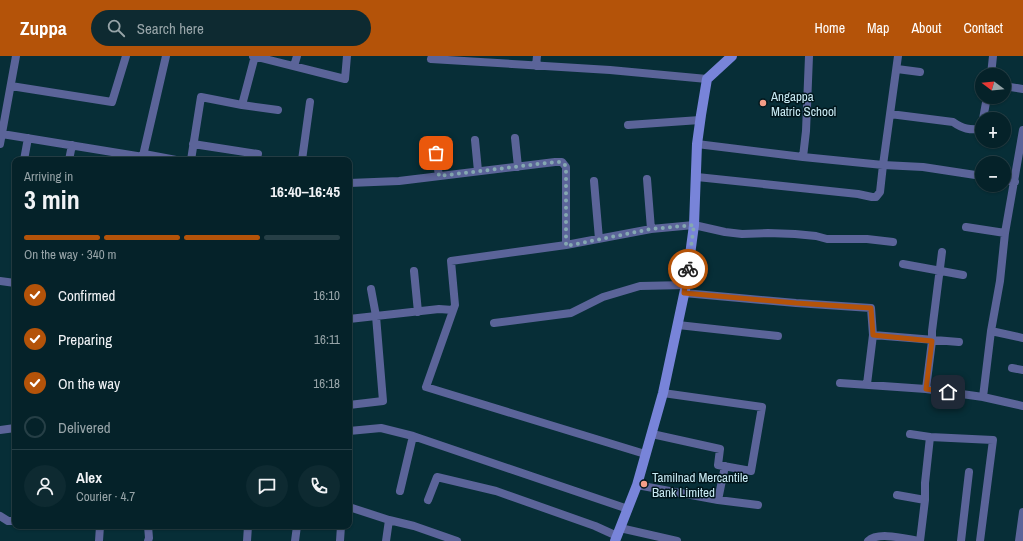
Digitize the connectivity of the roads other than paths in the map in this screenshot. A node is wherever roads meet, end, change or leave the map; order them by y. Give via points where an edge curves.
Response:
1 (16, 56) edge
2 (126, 56) edge
3 (166, 56) edge
4 (254, 56) edge
5 (297, 56) edge
6 (347, 56) edge
7 (432, 56) edge
8 (537, 56) edge
9 (732, 56) edge
10 (809, 56) edge
11 (898, 56) edge
12 (993, 56) edge
13 (294, 66) junction
14 (536, 66) junction
15 (897, 68) junction
16 (992, 68) edge
17 (920, 72) dead end
18 (707, 79) junction
19 (11, 86) junction
20 (1011, 87) edge
21 (1023, 89) edge
22 (310, 102) dead end
23 (3, 105) edge
24 (242, 105) junction
25 (278, 110) dead end
26 (890, 114) junction
27 (700, 120) junction
28 (628, 125) dead end
29 (975, 130) edge
30 (1023, 130) edge
31 (2, 134) junction
32 (28, 138) junction
33 (515, 138) dead end
34 (475, 140) dead end
35 (434, 142) dead end
36 (0, 144) edge
37 (193, 144) junction
38 (697, 144) junction
39 (72, 146) junction
40 (258, 154) dead end
41 (25, 157) edge
42 (70, 157) edge
43 (143, 157) edge
44 (191, 157) edge
45 (302, 157) edge
46 (803, 157) junction
47 (882, 164) junction
48 (518, 167) junction
49 (478, 171) junction
50 (975, 175) edge
51 (439, 176) junction
52 (697, 177) junction
53 (647, 179) dead end
54 (594, 181) dead end
55 (1011, 181) edge
56 (1015, 182) junction
57 (352, 183) edge
58 (694, 225) junction
59 (966, 227) dead end
60 (651, 229) junction
61 (1005, 233) junction
62 (600, 239) junction
63 (893, 242) dead end
64 (566, 246) junction
65 (942, 252) dead end
66 (904, 264) dead end
67 (414, 271) dead end
68 (939, 271) junction
69 (963, 275) dead end
70 (0, 281) edge
71 (12, 283) edge
72 (371, 289) dead end
73 (685, 289) junction
74 (453, 310) junction
75 (418, 312) junction
76 (376, 316) junction
77 (352, 319) edge
78 (494, 323) dead end
79 (678, 325) junction
80 (991, 331) junction
81 (873, 335) junction
82 (778, 336) dead end
83 (1023, 338) edge
84 (932, 341) junction
85 (959, 342) dead end
86 (1012, 368) dead end
87 (1023, 370) edge
88 (840, 383) dead end
89 (868, 384) junction
90 (926, 389) junction
91 (663, 393) junction
92 (983, 397) junction
93 (352, 405) edge
94 (1023, 406) edge
95 (12, 428) edge
96 (0, 430) edge
97 (352, 431) edge
98 (652, 434) junction
99 (910, 434) dead end
100 (413, 436) junction
101 (930, 436) junction
102 (645, 454) junction
103 (726, 466) junction
104 (969, 472) dead end
105 (637, 485) junction
106 (400, 491) dead end
107 (897, 495) dead end
108 (428, 500) dead end
109 (718, 500) junction
110 (925, 500) junction
111 (758, 505) dead end
112 (352, 508) edge
113 (628, 509) junction
114 (1023, 512) edge
115 (0, 516) edge
116 (389, 520) junction
117 (12, 521) edge
118 (100, 529) edge
119 (148, 529) edge
120 (248, 529) edge
121 (297, 529) edge
122 (341, 529) edge
123 (618, 535) edge
124 (99, 541) edge
125 (148, 541) edge
126 (247, 541) edge
127 (295, 541) edge
128 (340, 541) edge
129 (386, 541) edge
130 (457, 541) edge
131 (677, 541) edge
132 (868, 541) edge
133 (920, 541) edge
134 (961, 541) edge
135 (980, 541) edge
136 (1019, 541) edge

1 - 19 street
2 - 19 street via 112,102
3 - 43 street
4 - 13 street
4 - 24 street
5 - 13 street
6 - 13 street via 345,79
7 - 14 street via 431,59
8 - 14 street
9 - 18 main road
10 - 46 street
11 - 15 street
12 - 16 street
14 - 18 street
15 - 17 street
15 - 26 street
18 - 27 main road
19 - 23 street
20 - 21 street
22 - 45 street
23 - 31 street
24 - 25 street
24 - 37 street via 201,97
26 - 29 street via 953,122 969,130
26 - 47 street
27 - 28 street
27 - 38 main road
30 - 56 street
31 - 32 street
31 - 36 street
32 - 39 street
32 - 41 street
33 - 48 street
34 - 49 street
35 - 51 street
37 - 40 street
37 - 44 street
38 - 46 street
38 - 52 main road
39 - 42 street
39 - 43 street
46 - 47 street
47 - 50 street
47 - 52 street via 880,192 876,197
48 - 49 street
48 - 64 street via 562,162 566,166
49 - 51 street
51 - 57 street
52 - 58 main road
53 - 60 street
54 - 62 street
55 - 56 street
56 - 61 street
58 - 60 street
58 - 63 street via 742,234 795,234
58 - 73 main road
59 - 61 street
60 - 62 street
61 - 80 street
62 - 64 street
64 - 74 street via 451,261 455,305
65 - 68 street
66 - 68 street
67 - 75 street
68 - 69 street
68 - 84 street
70 - 71 street
72 - 76 street
73 - 78 street via 640,286 603,297 571,313
73 - 79 main road
73 - 81 street via 796,303 871,308
74 - 75 street
74 - 102 street via 426,387
75 - 76 street
76 - 77 street
76 - 93 street via 383,401
79 - 82 street
79 - 91 main road
80 - 83 street
80 - 92 street
81 - 84 street
81 - 89 street
84 - 85 street
84 - 90 street
86 - 87 street
88 - 89 street
89 - 90 street
90 - 92 street
91 - 98 main road
91 - 103 street via 762,407 751,471
92 - 94 street
95 - 96 street
97 - 100 street via 381,428
98 - 102 main road
98 - 103 street via 720,449 718,464
99 - 101 street
100 - 106 street
100 - 113 street
101 - 110 street
101 - 135 street via 993,440
102 - 105 main road
103 - 109 street
104 - 134 street
105 - 109 street
105 - 113 main road
107 - 110 street
108 - 123 street via 437,477 496,491
109 - 111 street
110 - 133 street
112 - 116 street
113 - 123 main road
114 - 136 street
115 - 117 street
116 - 129 street
116 - 130 street
118 - 124 street
119 - 125 street
120 - 126 street
121 - 127 street
122 - 128 street
123 - 131 street
132 - 133 street via 874,537 889,536

